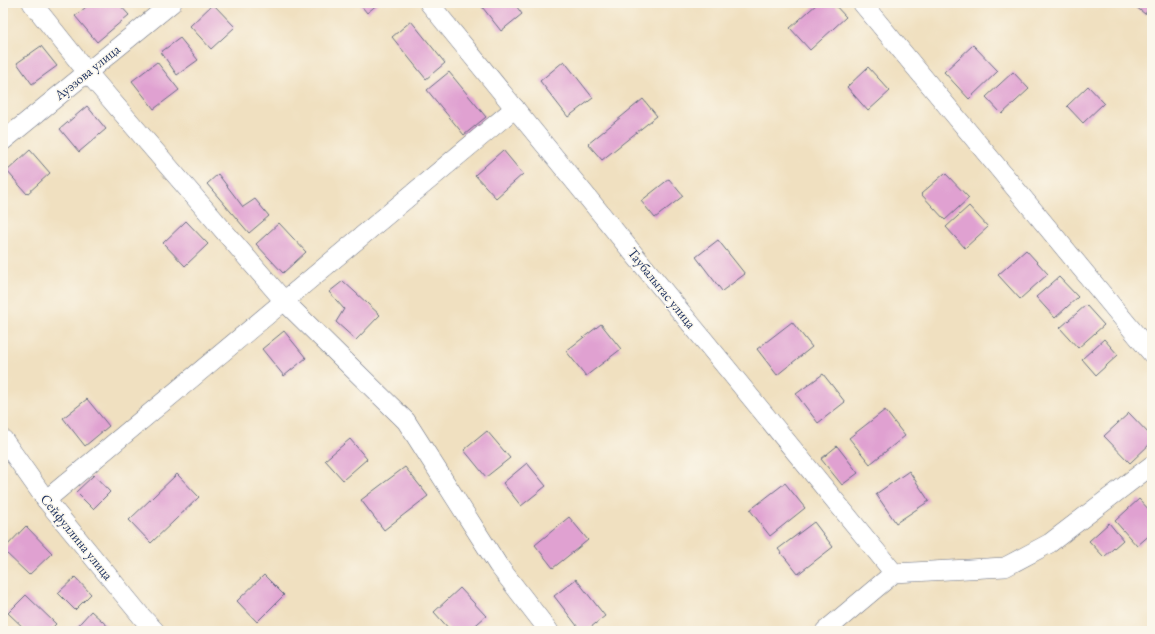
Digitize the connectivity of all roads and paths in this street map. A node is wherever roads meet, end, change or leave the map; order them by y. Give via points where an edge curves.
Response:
1 (32, 3) edge
2 (172, 3) edge
3 (429, 3) edge
4 (862, 3) edge
5 (87, 72) junction
6 (515, 108) junction
7 (3, 142) edge
8 (285, 302) junction
9 (1152, 354) edge
10 (3, 439) edge
11 (1152, 465) edge
12 (46, 500) junction
13 (894, 573) junction
14 (155, 631) edge
15 (549, 631) edge
16 (825, 631) edge

1 - 5 street
2 - 5 street, Ауэзова улица
3 - 6 street, Таубалытас улица
4 - 9 street
5 - 7 street, Ауэзова улица
5 - 8 street
6 - 8 street
6 - 13 street, Таубалытас улица
8 - 12 street
8 - 15 street via 406,421 498,565
10 - 12 street, Сейфуллина улица
11 - 13 street via 1050,543 1005,567
12 - 14 street, Сейфуллина улица
13 - 16 street

